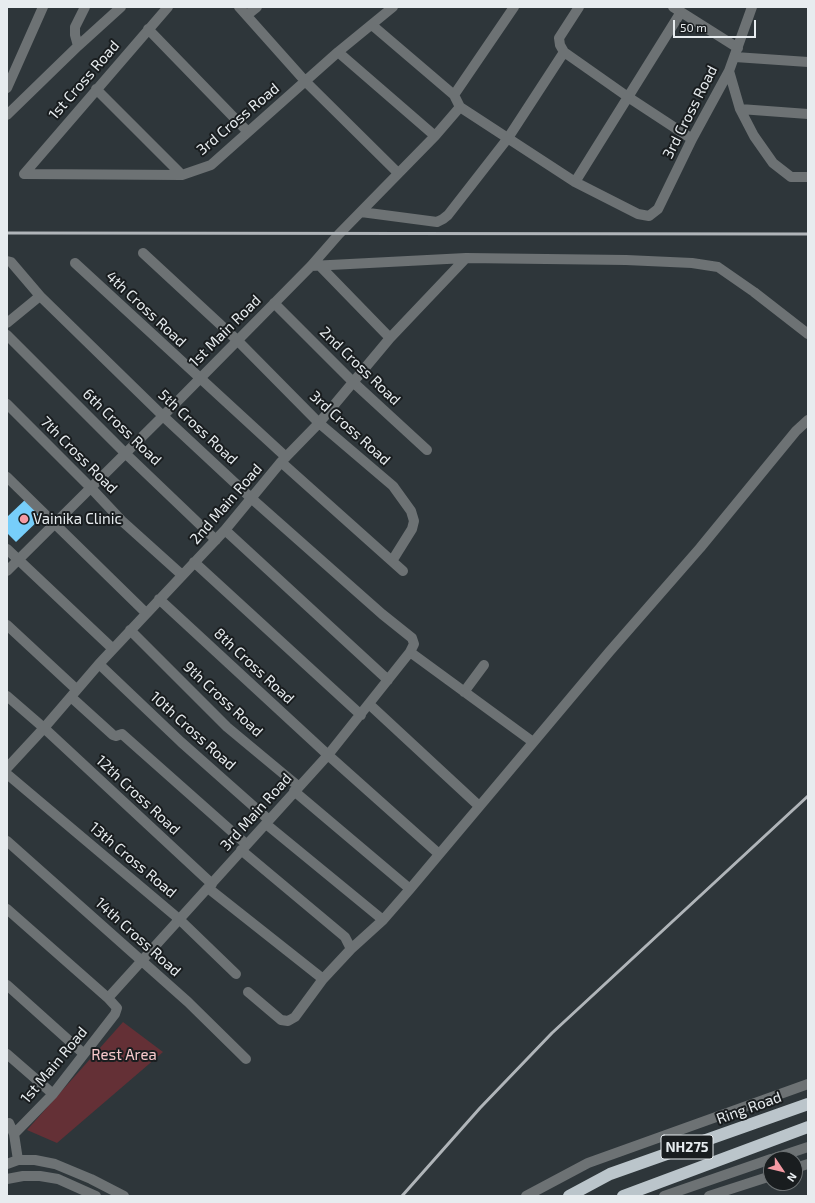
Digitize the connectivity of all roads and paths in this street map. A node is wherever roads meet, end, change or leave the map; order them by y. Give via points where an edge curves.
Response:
1 (43, 7) edge
2 (84, 7) edge
3 (121, 7) edge
4 (168, 7) edge
5 (239, 7) edge
6 (257, 7) edge
7 (393, 7) edge
8 (514, 7) edge
9 (579, 7) edge
10 (752, 7) edge
11 (677, 10) edge
12 (247, 15) junction
13 (372, 25) junction
14 (148, 29) junction
15 (78, 46) junction
16 (338, 52) junction
17 (564, 52) junction
18 (736, 52) junction
19 (808, 62) edge
20 (729, 71) junction
21 (305, 81) junction
22 (7, 88) edge
23 (96, 89) junction
24 (454, 94) junction
25 (628, 97) junction
26 (12, 104) edge
27 (460, 107) junction
28 (740, 109) junction
29 (808, 114) edge
30 (7, 115) edge
31 (248, 132) junction
32 (435, 136) junction
33 (508, 138) junction
34 (692, 139) junction
35 (24, 174) joint
36 (398, 174) junction
37 (182, 175) junction
38 (808, 177) edge
39 (575, 182) junction
40 (361, 212) junction
41 (143, 253) dead end
42 (466, 258) junction
43 (7, 261) edge
44 (75, 263) dead end
45 (315, 266) junction
46 (40, 296) junction
47 (274, 303) junction
48 (7, 323) edge
49 (808, 334) edge
50 (7, 335) edge
51 (390, 338) junction
52 (237, 340) junction
53 (199, 378) junction
54 (353, 382) junction
55 (7, 404) edge
56 (163, 416) junction
57 (808, 420) edge
58 (319, 423) junction
59 (427, 450) dead end
60 (125, 453) junction
61 (284, 459) junction
62 (7, 477) edge
63 (91, 488) junction
64 (251, 498) junction
65 (54, 524) junction
66 (225, 530) junction
67 (216, 540) junction
68 (7, 549) edge
69 (18, 560) junction
70 (392, 561) junction
71 (194, 562) junction
72 (7, 571) edge
73 (403, 571) dead end
74 (182, 575) junction
75 (160, 599) junction
76 (146, 613) junction
77 (7, 625) edge
78 (130, 630) junction
79 (113, 648) junction
80 (410, 652) junction
81 (99, 664) junction
82 (484, 665) dead end
83 (388, 680) junction
84 (464, 692) junction
85 (73, 693) junction
86 (7, 696) edge
87 (369, 704) junction
88 (360, 715) junction
89 (44, 728) junction
90 (533, 742) junction
91 (328, 755) junction
92 (7, 768) edge
93 (7, 774) edge
94 (296, 789) junction
95 (479, 806) junction
96 (267, 822) junction
97 (7, 841) edge
98 (244, 847) junction
99 (439, 854) junction
100 (210, 886) junction
101 (410, 889) junction
102 (7, 909) edge
103 (179, 919) junction
104 (383, 920) junction
105 (351, 949) junction
106 (142, 961) junction
107 (236, 974) dead end
108 (323, 979) junction
109 (7, 985) edge
110 (248, 992) dead end
111 (108, 998) junction
112 (7, 1054) edge
113 (84, 1054) junction
114 (246, 1059) dead end
115 (808, 1084) edge
116 (53, 1094) junction
117 (808, 1104) edge
118 (8, 1122) edge
119 (808, 1127) edge
120 (14, 1134) junction
121 (808, 1147) edge
122 (796, 1151) edge
123 (18, 1160) junction
124 (763, 1162) edge
125 (7, 1164) edge
126 (7, 1179) edge
127 (763, 1179) edge
128 (96, 1196) edge
129 (124, 1196) edge
130 (526, 1196) edge
131 (569, 1196) edge
132 (623, 1196) edge
133 (664, 1196) edge
134 (709, 1196) edge

1 - 22 street
2 - 15 street via 75,27
3 - 15 street
4 - 14 street, 1st Cross Road
5 - 12 street
6 - 12 street
7 - 13 street, 3rd Cross Road
8 - 24 street
9 - 17 street via 559,38
10 - 18 street, 3rd Cross Road
11 - 18 street
11 - 25 street
12 - 21 street
13 - 16 street, 3rd Cross Road
13 - 24 street
14 - 23 street, 1st Cross Road
14 - 31 street
15 - 26 street
16 - 21 street, 3rd Cross Road
16 - 32 street
17 - 25 street
17 - 33 street
18 - 19 street
18 - 20 street, 3rd Cross Road
20 - 28 street
20 - 34 street, 3rd Cross Road
21 - 31 street, 3rd Cross Road
21 - 36 street
23 - 35 street, 1st Cross Road
23 - 37 street
24 - 27 street
25 - 34 street
25 - 39 street
26 - 30 street
27 - 32 street, 1st Main Road
27 - 33 street
28 - 29 street
28 - 38 street via 754,136 773,163 791,177
31 - 37 street, 3rd Cross Road via 211,165
32 - 36 street, 1st Main Road
33 - 39 street
33 - 40 street via 443,220 437,222
34 - 39 street, 3rd Cross Road via 658,209 650,216 638,214
35 - 37 street, 3rd Cross Road
36 - 40 street, 1st Main Road
40 - 45 street, 1st Main Road
41 - 52 street, 3rd Cross Road
42 - 45 street
42 - 49 street via 626,260 692,263 718,268
42 - 51 street, 2nd Main Road
43 - 46 street, 5th Cross Road via 11,262
44 - 53 street, 4th Cross Road
45 - 47 street, 1st Main Road
45 - 51 street
46 - 48 street
46 - 56 street, 5th Cross Road
47 - 52 street, 1st Main Road
47 - 54 street, 2nd Cross Road
50 - 60 street, 6th Cross Road
51 - 54 street, 2nd Main Road
52 - 53 street, 1st Main Road
52 - 58 street, 3rd Cross Road
53 - 56 street, 1st Main Road
53 - 61 street, 4th Cross Road
54 - 58 street, 2nd Main Road
54 - 59 street, 2nd Cross Road
55 - 63 street, 7th Cross Road
56 - 60 street, 1st Main Road
56 - 64 street, 5th Cross Road
57 - 90 street
58 - 61 street, 2nd Main Road
58 - 70 street, 3rd Cross Road via 393,486 411,511 414,521 412,529
60 - 63 street, 1st Main Road
60 - 67 street, 6th Cross Road
61 - 64 street, 2nd Main Road
61 - 70 street, 4th Cross Road
62 - 65 street
63 - 65 street, 1st Main Road
63 - 74 street, 7th Cross Road via 122,521
64 - 66 street, 2nd Main Road
64 - 80 street, 5th Cross Road via 412,638 414,644
65 - 69 street, 1st Main Road
65 - 76 street
66 - 67 street, 2nd Main Road
66 - 83 street
67 - 71 street, 2nd Main Road
68 - 69 street
69 - 72 street, 1st Main Road
69 - 79 street
70 - 73 street, 4th Cross Road
71 - 74 street, 2nd Main Road
71 - 88 street
74 - 75 street, 2nd Main Road
75 - 76 street, 2nd Main Road
75 - 91 street, 8th Cross Road
76 - 78 street, 2nd Main Road
77 - 85 street
78 - 79 street, 2nd Main Road
78 - 94 street, 9th Cross Road via 227,727
79 - 81 street, 2nd Main Road
80 - 83 street, 3rd Main Road
80 - 84 street
81 - 85 street, 2nd Main Road
81 - 96 street, 10th Cross Road
82 - 84 street
83 - 87 street, 3rd Main Road
84 - 90 street
85 - 89 street, 2nd Main Road
85 - 98 street via 113,735 122,734
86 - 89 street, 12th Cross Road
87 - 88 street, 3rd Main Road
87 - 95 street
88 - 91 street, 3rd Main Road
89 - 92 street, 2nd Main Road
89 - 100 street, 12th Cross Road
90 - 95 street
91 - 94 street, 3rd Main Road
91 - 99 street, 8th Cross Road
93 - 103 street, 13th Cross Road
94 - 96 street, 3rd Main Road
94 - 101 street, 9th Cross Road
95 - 99 street
96 - 98 street, 3rd Main Road
96 - 104 street, 10th Cross Road
97 - 106 street, 14th Cross Road
98 - 100 street, 3rd Main Road
98 - 105 street via 345,937
99 - 101 street
100 - 103 street, 3rd Main Road
100 - 108 street, 12th Cross Road
101 - 104 street
102 - 111 street
103 - 106 street, 3rd Main Road
103 - 107 street, 13th Cross Road
104 - 105 street
105 - 108 street
106 - 111 street, 3rd Main Road
106 - 114 street, 14th Cross Road
108 - 110 street via 295,1017 288,1021 281,1020
109 - 113 street
111 - 113 street, 1st Main Road via 118,1008
112 - 116 street
113 - 116 street, 1st Main Road
115 - 130 street via 588,1163
116 - 120 street, 1st Main Road
117 - 131 highway, Ring Road / NH275 via 610,1174
118 - 120 street
119 - 132 highway, NH275
120 - 123 street
121 - 122 street
123 - 125 street
123 - 129 street via 55,1164
124 - 133 street
126 - 128 street via 40,1176 58,1179
127 - 134 street

